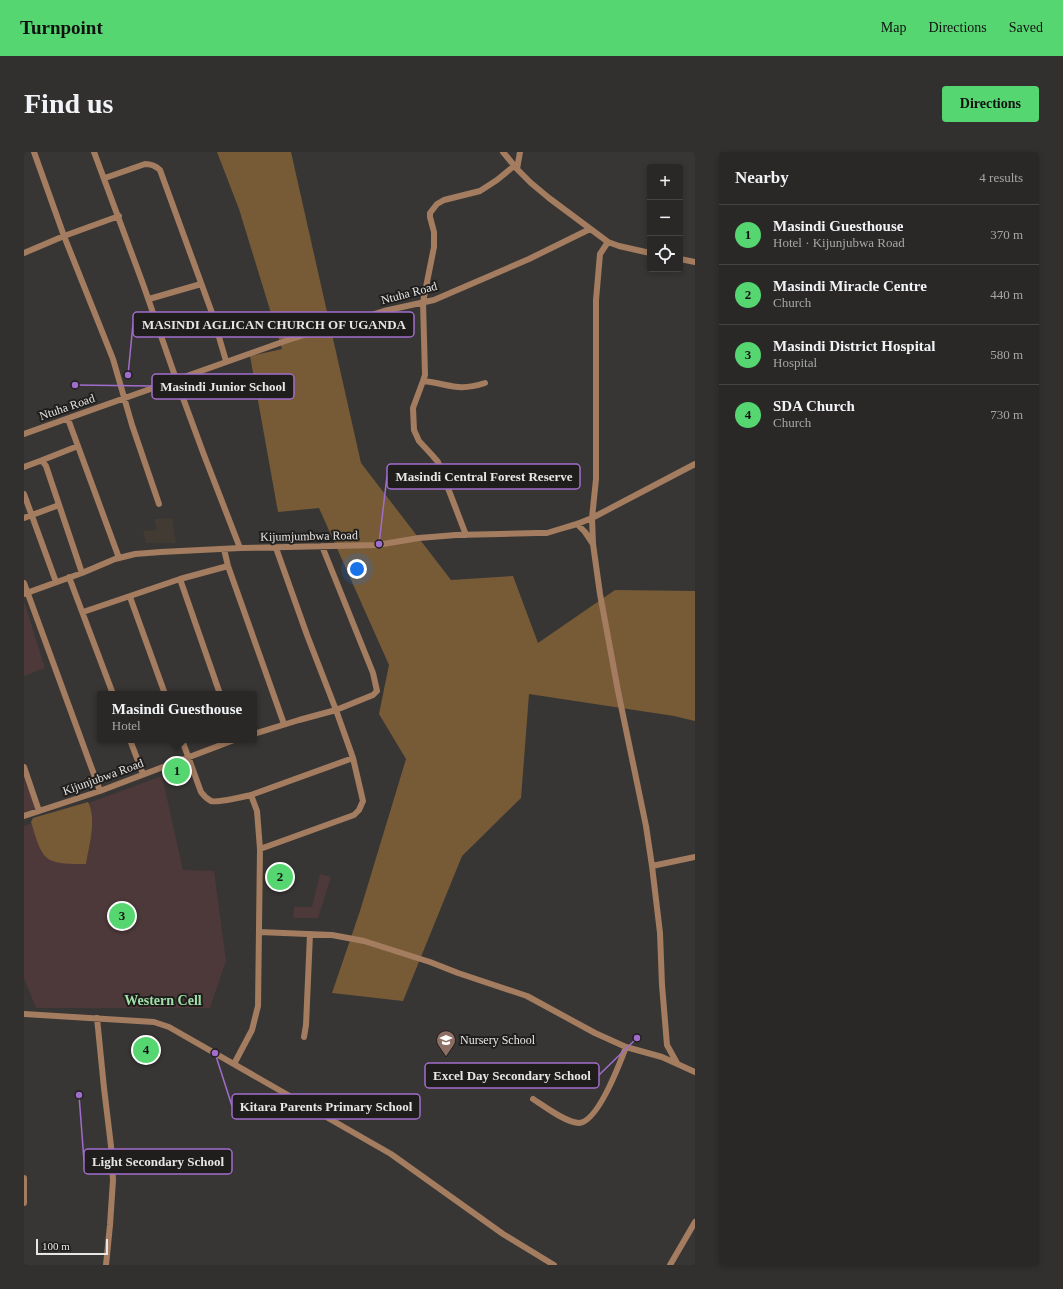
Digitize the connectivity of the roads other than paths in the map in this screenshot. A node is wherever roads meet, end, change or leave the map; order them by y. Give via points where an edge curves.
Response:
1 (34, 152) edge
2 (94, 152) edge
3 (503, 152) edge
4 (520, 152) edge
5 (515, 168) junction
6 (104, 178) junction
7 (119, 216) junction
8 (590, 229) junction
9 (64, 236) junction
10 (608, 242) junction
11 (647, 252) edge
12 (24, 253) edge
13 (683, 260) edge
14 (695, 262) edge
15 (201, 284) junction
16 (149, 299) junction
17 (423, 302) junction
18 (226, 362) junction
19 (176, 380) junction
20 (424, 380) junction
21 (485, 382) dead end
22 (125, 399) junction
23 (68, 419) junction
24 (24, 434) edge
25 (78, 446) junction
26 (40, 461) junction
27 (695, 464) edge
28 (24, 467) edge
29 (24, 494) edge
30 (159, 504) dead end
31 (59, 505) junction
32 (32, 516) junction
33 (24, 518) edge
34 (592, 518) junction
35 (578, 524) junction
36 (466, 535) junction
37 (593, 544) junction
38 (322, 546) junction
39 (240, 548) junction
40 (276, 548) junction
41 (224, 549) junction
42 (119, 558) junction
43 (228, 566) junction
44 (82, 573) junction
45 (69, 577) junction
46 (180, 579) junction
47 (56, 582) junction
48 (24, 583) edge
49 (26, 594) edge
50 (130, 597) junction
51 (83, 612) junction
52 (112, 691) edge
53 (164, 691) edge
54 (219, 691) edge
55 (336, 710) junction
56 (284, 724) junction
57 (257, 733) edge
58 (131, 743) edge
59 (183, 743) edge
60 (226, 743) edge
61 (188, 757) junction
62 (353, 758) junction
63 (24, 767) edge
64 (143, 774) junction
65 (100, 791) junction
66 (251, 795) junction
67 (39, 811) junction
68 (24, 816) edge
69 (260, 849) junction
70 (695, 857) edge
71 (652, 866) junction
72 (259, 932) junction
73 (310, 934) junction
74 (24, 1014) edge
75 (97, 1018) junction
76 (304, 1037) dead end
77 (667, 1045) junction
78 (626, 1047) junction
79 (662, 1057) junction
80 (677, 1063) junction
81 (234, 1064) junction
82 (695, 1072) edge
83 (533, 1099) dead end
84 (24, 1178) edge
85 (24, 1203) edge
86 (695, 1222) edge
87 (106, 1265) edge
88 (554, 1265) edge
89 (670, 1265) edge

1 - 9 street
2 - 6 street
3 - 5 street
4 - 5 street
5 - 8 street
5 - 17 street via 480,190 444,200 431,212 434,247
6 - 7 street
6 - 15 street via 145,164 157,166 163,175
7 - 9 street
7 - 16 street
8 - 10 street
8 - 17 street, Ntuha Road via 529,259
9 - 12 street
9 - 22 street via 99,321
10 - 11 street
10 - 34 street via 600,254 596,300 596,479
13 - 14 street
15 - 16 street
15 - 18 street
16 - 19 street
17 - 18 street, Ntuha Road via 339,324
17 - 20 street
18 - 19 street, Ntuha Road
19 - 22 street, Ntuha Road
19 - 39 street
20 - 21 street via 457,387 473,387
20 - 36 street via 413,408 416,435 438,462
22 - 23 street, Ntuha Road
22 - 30 street
23 - 24 street, Ntuha Road
23 - 25 street
25 - 26 street
25 - 42 street
26 - 28 street
26 - 31 street via 46,466
27 - 34 street, Kijumjumbwa Road
29 - 32 street
31 - 32 street
31 - 44 street
32 - 33 street
32 - 47 street
34 - 35 street, Kijumjumbwa Road
34 - 37 street
35 - 36 street, Kijumjumbwa Road via 547,532
35 - 37 street
36 - 38 street, Kijumjumbwa Road via 419,538 377,545
37 - 71 street via 600,594
38 - 40 street, Kijumjumbwa Road
38 - 55 street via 378,689 376,693
39 - 40 street, Kijumjumbwa Road
39 - 41 street, Kijumjumbwa Road
40 - 55 street
41 - 42 street, Kijumjumbwa Road via 135,554
41 - 43 street
42 - 44 street, Kijumjumbwa Road
43 - 46 street
43 - 56 street
44 - 45 street, Kijumjumbwa Road
45 - 47 street, Kijumjumbwa Road
45 - 51 street
46 - 50 street
46 - 54 street
47 - 49 street, Kijumjumbwa Road
48 - 49 street
49 - 65 street
50 - 51 street
50 - 53 street
51 - 52 street
55 - 56 street
55 - 62 street
56 - 57 street
58 - 64 street
59 - 61 street
60 - 61 street, Kijunjubwa Road
61 - 64 street, Kijunjubwa Road
61 - 66 street via 201,792 206,798 212,801
62 - 66 street
62 - 69 street via 363,801 354,815
63 - 67 street
64 - 65 street, Kijunjubwa Road
65 - 67 street, Kijunjubwa Road
66 - 69 street via 257,810
67 - 68 street, Kijunjubwa Road
69 - 72 street
70 - 71 street
71 - 77 street via 660,933
72 - 73 street
72 - 81 street via 258,1006 252,1030
73 - 76 street
73 - 78 street via 332,934 364,941 527,996
74 - 75 street
75 - 81 street via 162,1024
75 - 87 street via 113,1180
77 - 79 street
77 - 80 street
78 - 79 street
78 - 83 street via 600,1104 586,1120 580,1123 570,1121
79 - 80 street
80 - 82 street
81 - 88 street via 391,1154 503,1234
84 - 85 street
86 - 89 street

